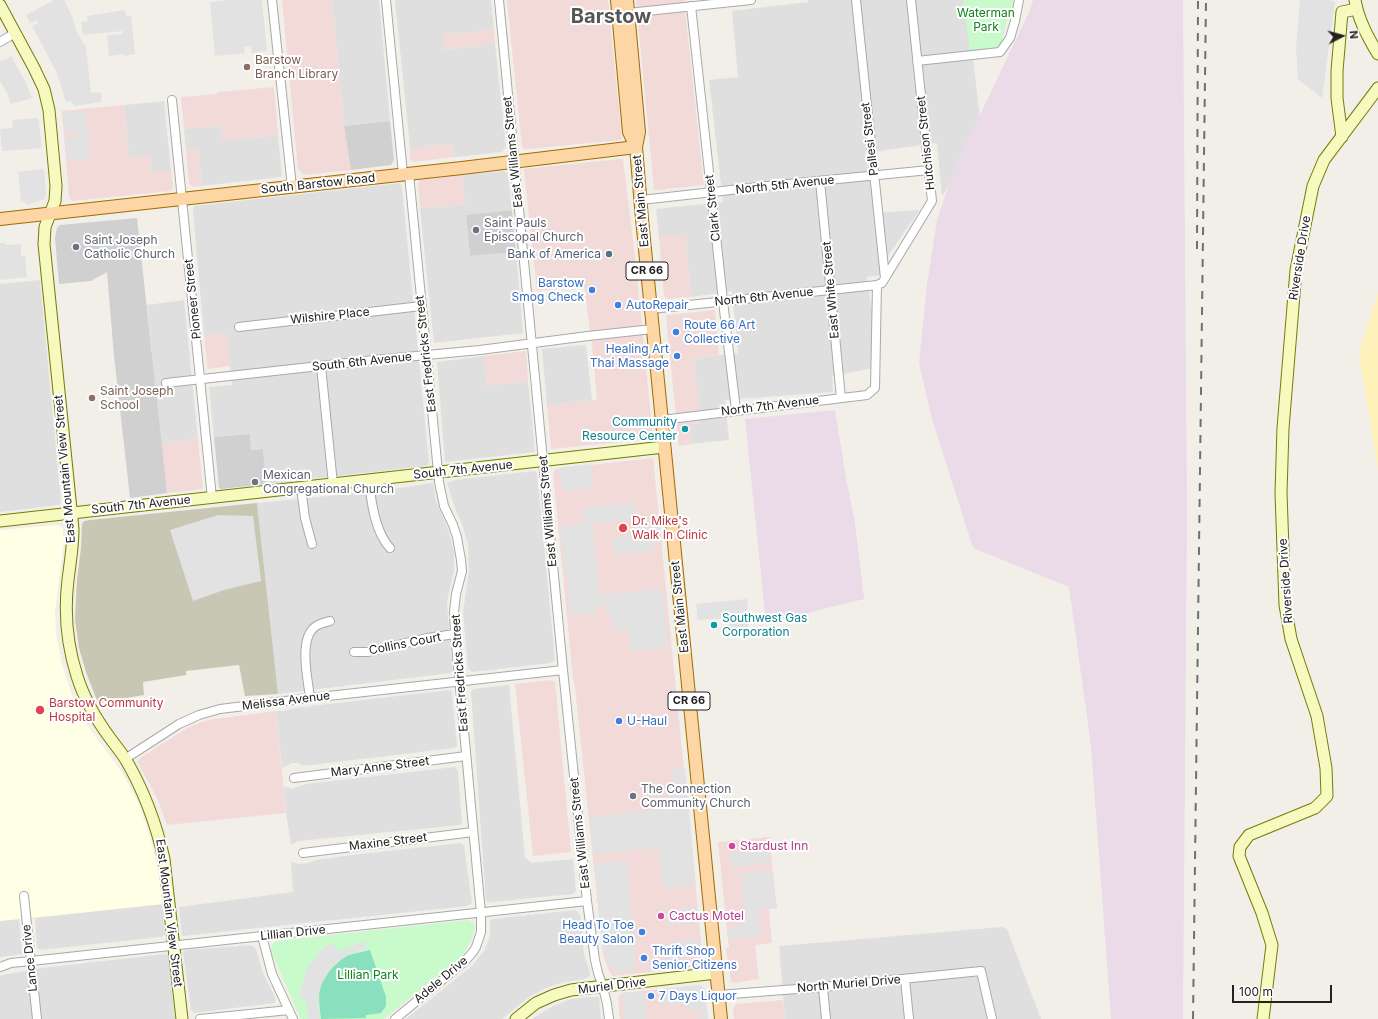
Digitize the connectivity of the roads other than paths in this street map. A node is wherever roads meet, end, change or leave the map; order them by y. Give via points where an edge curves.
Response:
1 (272, 0) edge
2 (386, 0) edge
3 (499, 0) edge
4 (616, 0) edge
5 (627, 0) edge
6 (751, 0) edge
7 (856, 0) edge
8 (911, 0) edge
9 (1019, 0) edge
10 (0, 5) edge
11 (1356, 5) edge
12 (691, 6) junction
13 (628, 13) junction
14 (15, 34) junction
15 (0, 42) edge
16 (1378, 54) edge
17 (917, 61) junction
18 (1378, 88) edge
19 (172, 100) dead end
20 (1342, 137) junction
21 (636, 147) junction
22 (514, 162) junction
23 (929, 170) junction
24 (406, 174) junction
25 (875, 176) junction
26 (820, 181) junction
27 (292, 187) junction
28 (712, 192) junction
29 (182, 199) junction
30 (641, 200) junction
31 (50, 213) junction
32 (0, 219) edge
33 (885, 278) junction
34 (877, 285) junction
35 (832, 290) junction
36 (723, 302) junction
37 (421, 306) junction
38 (651, 309) junction
39 (240, 327) dead end
40 (653, 329) junction
41 (532, 344) junction
42 (426, 356) junction
43 (321, 366) junction
44 (201, 379) junction
45 (166, 383) dead end
46 (841, 398) junction
47 (736, 410) junction
48 (662, 420) junction
49 (664, 447) junction
50 (544, 461) junction
51 (438, 473) junction
52 (369, 480) junction
53 (333, 484) junction
54 (301, 488) junction
55 (212, 498) junction
56 (71, 513) junction
57 (0, 521) edge
58 (312, 544) dead end
59 (390, 548) dead end
60 (330, 621) dead end
61 (455, 634) junction
62 (354, 652) dead end
63 (563, 670) junction
64 (460, 681) junction
65 (310, 698) junction
66 (466, 756) junction
67 (125, 758) junction
68 (294, 778) dead end
69 (473, 832) junction
70 (303, 853) dead end
71 (24, 896) dead end
72 (587, 901) junction
73 (481, 912) junction
74 (262, 936) junction
75 (174, 946) junction
76 (31, 961) junction
77 (0, 967) edge
78 (716, 974) junction
79 (905, 979) junction
80 (603, 987) junction
81 (823, 987) junction
82 (718, 995) junction
83 (289, 1010) junction
84 (37, 1019) edge
85 (182, 1019) edge
86 (200, 1019) edge
87 (293, 1019) edge
88 (395, 1019) edge
89 (516, 1019) edge
90 (609, 1019) edge
91 (721, 1019) edge
92 (826, 1019) edge
93 (909, 1019) edge
94 (992, 1019) edge
95 (1263, 1019) edge

1 - 27 street
2 - 24 street, East Fredricks Street
3 - 22 street, East Williams Street
4 - 21 main road, East Main Street / CR 66 via 629,132
5 - 13 main road, East Main Street / CR 66
6 - 12 street
7 - 25 street, Pallesi Street
8 - 17 street, Hutchison Street
9 - 17 street via 1010,38 1000,52
10 - 14 street, East Mountain View Street
11 - 16 street
11 - 20 street via 1342,12 1337,98 1332,108 1335,128
12 - 13 street
12 - 28 street, Clark Street
13 - 21 main road, East Main Street / CR 66 via 639,132
14 - 15 street
14 - 31 street, East Mountain View Street via 44,89 49,110 56,186 55,201
17 - 23 street, Hutchison Street
18 - 20 street
19 - 29 street, Pioneer Street
20 - 95 street, Riverside Drive via 1318,171 1308,204 1296,270 1283,428 1281,493 1285,605 1291,639 1317,716 1326,768 1327,796 1315,808 1249,835 1240,846 1239,856 1272,945
21 - 22 main road, South Barstow Road
21 - 30 main road, East Main Street / CR 66
22 - 24 main road, South Barstow Road
22 - 41 street, East Williams Street
23 - 25 street, North 5th Avenue
23 - 33 street, Hutchison Street via 932,201
24 - 27 main road, South Barstow Road
24 - 37 street, East Fredricks Street
25 - 26 street, North 5th Avenue
25 - 33 street, Pallesi Street
26 - 28 street, North 5th Avenue
26 - 35 street, East White Street
27 - 29 main road, South Barstow Road
28 - 30 street, North 5th Avenue
28 - 36 street, Clark Street
29 - 31 main road, South Barstow Road
29 - 44 street, Pioneer Street
30 - 38 main road, East Main Street / CR 66
31 - 32 main road, South Barstow Road
31 - 56 street, East Mountain View Street via 45,227 44,244
33 - 34 street, Hutchison Street
34 - 35 street, North 6th Avenue
34 - 46 street, North 7th Avenue via 875,388 867,395
35 - 36 street, North 6th Avenue
35 - 46 street, East White Street
36 - 38 street, North 6th Avenue
36 - 47 street, Clark Street
37 - 39 street, Wilshire Place
37 - 42 street, East Fredricks Street
38 - 40 main road, East Main Street / CR 66
40 - 41 street, South 6th Avenue
40 - 48 main road, East Main Street / CR 66
41 - 42 street, South 6th Avenue
41 - 50 street, East Williams Street
42 - 43 street, South 6th Avenue
42 - 51 street, East Fredricks Street
43 - 44 street, South 6th Avenue
43 - 53 street
44 - 45 street, South 6th Avenue
44 - 55 street, Pioneer Street
46 - 47 street, North 7th Avenue
47 - 48 street, North 7th Avenue
48 - 49 main road, East Main Street / CR 66
49 - 50 street, South 7th Avenue
49 - 78 main road, East Main Street / CR 66
50 - 51 street, South 7th Avenue
50 - 63 street, East Williams Street
51 - 52 street, South 7th Avenue
51 - 61 street, East Fredricks Street via 444,506 457,537 461,560 462,571 454,612
52 - 53 street, South 7th Avenue
52 - 59 street via 374,516 385,543
53 - 54 street, South 7th Avenue
54 - 55 street, South 7th Avenue
54 - 58 street
55 - 56 street, South 7th Avenue
56 - 57 street, South 7th Avenue
56 - 67 street, East Mountain View Street via 73,543 66,604 70,652 77,678 89,705
60 - 65 street via 318,625 307,639 305,652
61 - 62 street, Collins Court via 368,652
61 - 64 street, East Fredricks Street
63 - 64 street, Melissa Avenue
63 - 72 street, East Williams Street
64 - 65 street, Melissa Avenue
64 - 66 street, East Fredricks Street
65 - 67 street, Melissa Avenue via 220,709 199,715
66 - 68 street, Mary Anne Street
66 - 69 street, East Fredricks Street
67 - 75 street, East Mountain View Street via 146,798 159,834
69 - 70 street, Maxine Street
69 - 73 street, East Fredricks Street
71 - 76 street, Lance Drive
72 - 73 street, Lillian Drive
72 - 80 street, East Williams Street via 595,960
73 - 74 street, Lillian Drive
73 - 88 street, Adele Drive via 481,932 473,952
74 - 75 street, Lillian Drive
74 - 83 street via 272,974
75 - 76 street, Lillian Drive
75 - 85 street, East Mountain View Street
76 - 77 street, Lillian Drive
76 - 84 street, Lance Drive
78 - 80 street, Muriel Drive
78 - 82 main road, East Main Street / CR 66
79 - 81 street, North Muriel Drive
79 - 93 street
79 - 94 street, North Muriel Drive via 981,971
80 - 89 street, Muriel Drive via 571,990 554,995 536,1003
80 - 90 street, East Williams Street
81 - 82 street, North Muriel Drive
81 - 92 street
82 - 91 main road, East Main Street / CR 66
83 - 86 street
83 - 87 street

